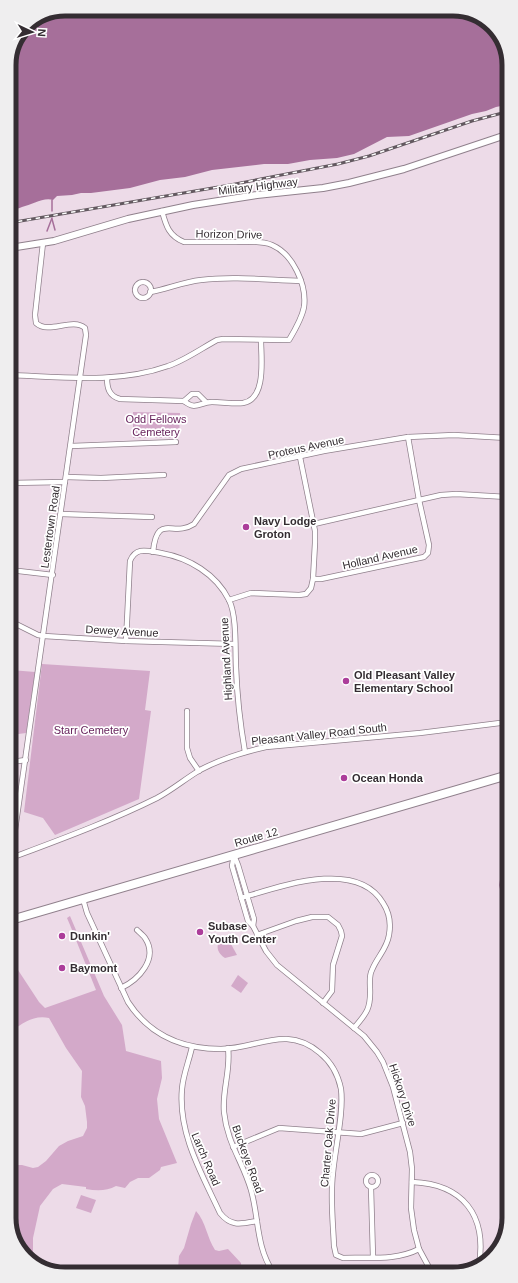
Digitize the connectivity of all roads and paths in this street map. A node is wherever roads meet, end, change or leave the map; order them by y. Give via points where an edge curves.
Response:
1 (502, 136) edge
2 (162, 212) junction
3 (43, 243) junction
4 (16, 247) edge
5 (301, 281) junction
6 (150, 292) dead end
7 (261, 340) junction
8 (16, 375) edge
9 (80, 377) junction
10 (107, 378) junction
11 (184, 401) junction
12 (206, 402) junction
13 (408, 437) junction
14 (502, 438) edge
15 (176, 442) dead end
16 (71, 446) junction
17 (300, 457) junction
18 (164, 475) dead end
19 (66, 480) junction
20 (16, 483) edge
21 (502, 497) edge
22 (419, 500) junction
23 (61, 514) junction
24 (152, 517) dead end
25 (314, 524) junction
26 (153, 552) junction
27 (16, 571) edge
28 (53, 575) junction
29 (313, 579) junction
30 (229, 600) junction
31 (16, 624) edge
32 (44, 636) junction
33 (126, 641) junction
34 (235, 644) junction
35 (187, 710) dead end
36 (502, 723) edge
37 (245, 752) junction
38 (26, 760) junction
39 (16, 761) edge
40 (200, 771) junction
41 (502, 777) edge
42 (16, 825) edge
43 (16, 856) edge
44 (234, 856) junction
45 (247, 896) junction
46 (241, 898) junction
47 (83, 899) junction
48 (16, 919) edge
49 (253, 926) junction
50 (136, 930) dead end
51 (257, 935) junction
52 (121, 988) junction
53 (323, 1003) junction
54 (354, 1028) junction
55 (192, 1047) junction
56 (228, 1048) junction
57 (402, 1123) junction
58 (338, 1132) junction
59 (233, 1147) junction
60 (412, 1182) junction
61 (372, 1188) dead end
62 (257, 1221) junction
63 (420, 1249) junction
64 (373, 1257) junction
65 (480, 1259) edge
66 (270, 1267) edge
67 (430, 1267) edge

1 - 2 street, Military Highway via 404,169 349,183 295,192 232,198
2 - 3 street, Military Highway
2 - 5 street, Horizon Drive via 170,233 184,242 259,242 272,245 286,256
3 - 4 street, Military Highway
3 - 9 street, Lestertown Road via 36,324 43,327 79,325 85,328
5 - 6 street via 214,279 179,284
5 - 7 street, Horizon Drive via 304,307 289,340
7 - 10 street via 217,340 170,366
7 - 12 street via 261,381 256,396 244,403
8 - 9 street
9 - 10 street
9 - 16 street, Lestertown Road
10 - 11 street via 108,389 115,398
11 - 12 street via 194,406
11 - 12 street via 192,394 198,394
13 - 14 street, Proteus Avenue via 454,435
13 - 17 street, Proteus Avenue
13 - 22 street, Holland Avenue
15 - 16 street
16 - 19 street, Lestertown Road
17 - 25 street
17 - 26 street, Proteus Avenue via 242,469 229,475 194,524 182,529 169,527 156,534
18 - 19 street
19 - 20 street
19 - 23 street, Lestertown Road
21 - 22 street via 456,494
22 - 25 street
22 - 29 street, Holland Avenue via 429,546 424,557
23 - 24 street
23 - 28 street, Lestertown Road
25 - 29 street
26 - 30 street, Highland Avenue via 184,559 199,566 215,581
26 - 33 street, Highland Avenue via 136,552 130,561
27 - 28 street
28 - 32 street, Lestertown Road
29 - 30 street via 306,594 251,593
30 - 34 street, Highland Avenue
31 - 32 street, Dewey Avenue
32 - 33 street, Dewey Avenue
32 - 38 street, Lestertown Road
33 - 34 street, Dewey Avenue
34 - 37 street, Highland Avenue via 238,709
35 - 40 street via 187,748 190,758
36 - 37 street, Pleasant Valley Road South via 266,747
37 - 40 street, Pleasant Valley Road South
38 - 39 street
38 - 42 street, Lestertown Road
40 - 43 street, Pleasant Valley Road South via 142,805
41 - 44 highway, Route 12
44 - 45 street, Hickory Drive
44 - 46 street, Hickory Drive via 232,866
44 - 47 highway, Route 12
45 - 46 street
45 - 49 street, Hickory Drive via 254,920
45 - 54 street via 300,881 329,879 359,883 371,889 381,899 389,919 389,935 385,949 371,971 369,1009
46 - 49 street, Hickory Drive via 248,921
47 - 48 highway, Route 12
47 - 52 street, Charter Oak Drive
49 - 51 street, Hickory Drive
50 - 52 street via 146,939 149,948 147,963 138,978
51 - 53 street, Hickory Drive via 277,965
51 - 53 street via 312,917 328,917 338,925 342,936 333,965 332,991
52 - 55 street, Charter Oak Drive via 135,1013 145,1022 168,1038
53 - 54 street, Hickory Drive
54 - 57 street, Hickory Drive via 370,1043 383,1062 393,1087
55 - 56 street, Charter Oak Drive
55 - 62 street, Larch Road via 182,1087 181,1104 190,1146 224,1219 237,1224
56 - 58 street, Charter Oak Drive via 281,1039 310,1045 318,1051 331,1064 340,1085
56 - 59 street, Buckeye Road via 230,1064 223,1106
57 - 58 street via 361,1134
57 - 60 street, Hickory Drive via 410,1152
58 - 59 street via 279,1128
58 - 64 street, Charter Oak Drive via 332,1181 336,1255 343,1258
59 - 62 street, Buckeye Road via 252,1190
60 - 63 street, Hickory Drive via 412,1219
60 - 65 street via 436,1185 462,1199 478,1224 481,1237
61 - 64 street
62 - 66 street, Buckeye Road via 263,1255
63 - 64 street via 396,1257
63 - 67 street, Hickory Drive

